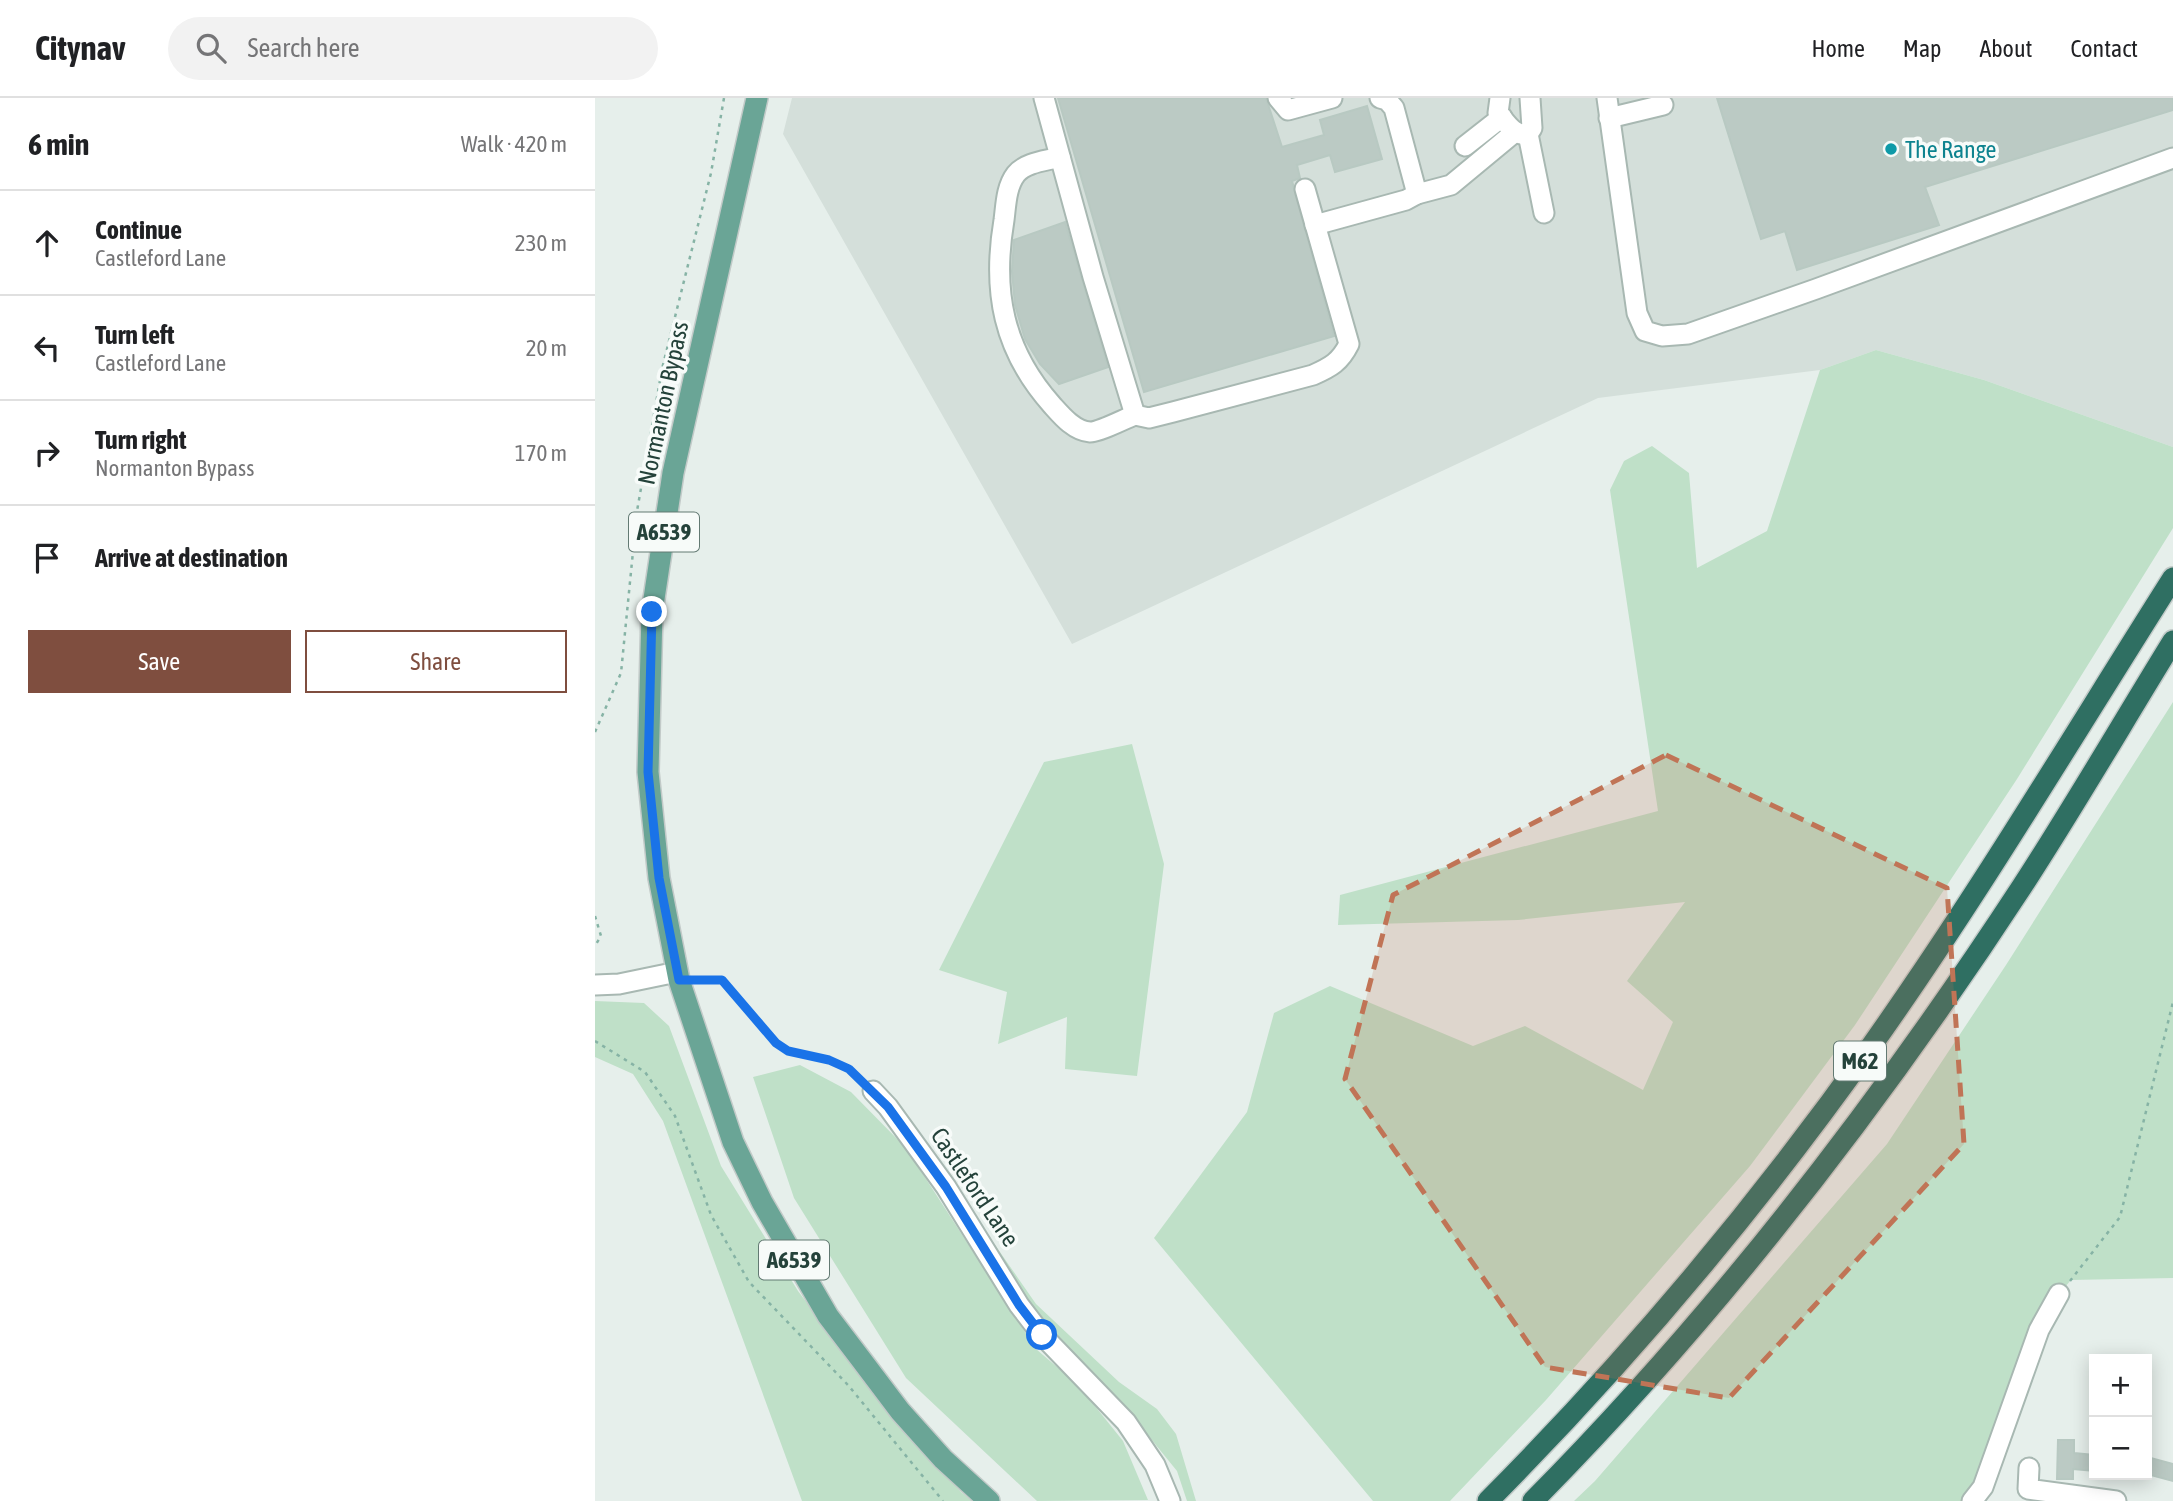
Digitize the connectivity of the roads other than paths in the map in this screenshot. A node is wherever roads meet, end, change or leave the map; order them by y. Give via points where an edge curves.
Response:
1 (757, 98) edge
2 (1044, 98) edge
3 (1278, 98) edge
4 (1332, 98) edge
5 (1380, 98) edge
6 (1529, 98) edge
7 (1663, 105) dead end
8 (1608, 108) edge
9 (1511, 120) edge
10 (1465, 146) dead end
11 (1060, 157) junction
12 (2173, 158) edge
13 (1305, 189) dead end
14 (1417, 194) junction
15 (1544, 213) dead end
16 (1315, 225) junction
17 (1135, 415) junction
18 (2173, 578) edge
19 (2173, 641) edge
20 (678, 976) junction
21 (595, 985) edge
22 (873, 1090) road end
23 (2059, 1294) road end
24 (2029, 1468) dead end
25 (2028, 1495) edge
26 (989, 1501) edge
27 (1170, 1501) edge
28 (1488, 1501) edge
29 (1533, 1501) edge
30 (1972, 1501) edge
31 (2116, 1501) edge

1 - 20 main road, Normanton Bypass / A6539 via 673,473 652,612 648,772 659,878
2 - 11 street
3 - 4 street via 1288,110
5 - 14 street via 1394,108
6 - 9 street via 1532,128
7 - 8 street
8 - 12 street via 1637,313 1645,331 1662,336 1688,334 1804,294
9 - 10 street
9 - 14 street via 1451,185
9 - 15 street
11 - 17 street
11 - 17 street via 1029,165 1009,186 999,281 1009,335 1026,374 1077,428 1091,432
13 - 16 street
14 - 16 street
16 - 17 street via 1349,344 1342,358 1313,375 1149,418
18 - 28 highway, M62 via 1967,905 1815,1122 1643,1335
19 - 29 highway, M62 via 2023,885 1850,1131 1715,1301
20 - 21 street
20 - 26 main road, A6539 via 733,1142 795,1262 828,1315 900,1411
22 - 27 street, Castleford Lane via 946,1187 1019,1305 1126,1422 1155,1465
23 - 30 street via 2039,1331 1983,1486
24 - 25 street
25 - 31 street

